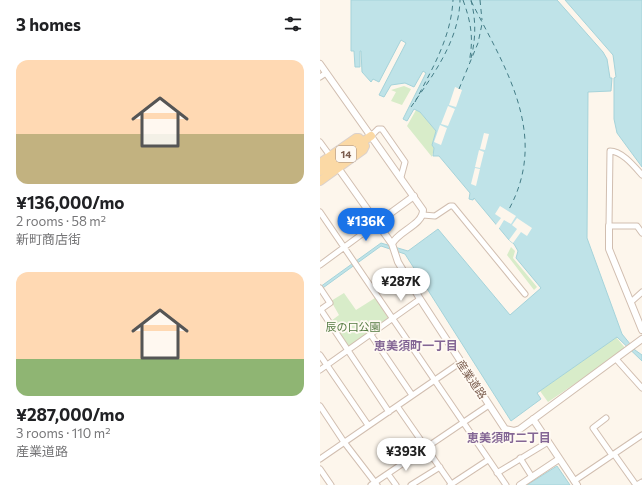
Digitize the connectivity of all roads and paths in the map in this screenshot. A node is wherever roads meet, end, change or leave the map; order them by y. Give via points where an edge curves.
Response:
1 (320, 64) edge
2 (326, 73) junction
3 (320, 77) edge
4 (371, 136) junction
5 (320, 142) edge
6 (362, 142) junction
7 (334, 162) junction
8 (320, 163) edge
9 (320, 172) edge
10 (642, 175) edge
11 (400, 177) junction
12 (320, 181) edge
13 (414, 196) junction
14 (320, 212) edge
15 (423, 215) junction
16 (377, 223) junction
17 (609, 226) junction
18 (642, 233) edge
19 (392, 244) junction
20 (345, 247) junction
21 (320, 265) edge
22 (321, 290) edge
23 (642, 292) edge
24 (525, 294) dead end
25 (420, 299) junction
26 (630, 302) junction
27 (320, 310) edge
28 (391, 319) junction
29 (642, 330) edge
30 (371, 335) junction
31 (642, 339) edge
32 (349, 349) junction
33 (320, 355) edge
34 (616, 359) junction
35 (461, 362) junction
36 (327, 365) junction
37 (320, 370) edge
38 (434, 381) junction
39 (642, 388) edge
40 (412, 396) junction
41 (489, 405) junction
42 (320, 406) edge
43 (397, 406) junction
44 (389, 412) junction
45 (606, 418) dead end
46 (533, 419) junction
47 (462, 423) junction
48 (368, 425) junction
49 (642, 435) edge
50 (344, 442) junction
51 (548, 442) junction
52 (426, 447) junction
53 (613, 454) junction
54 (520, 458) junction
55 (320, 459) edge
56 (559, 459) junction
57 (488, 460) junction
58 (440, 467) junction
59 (320, 470) edge
60 (497, 473) junction
61 (388, 474) junction
62 (532, 477) junction
63 (642, 482) edge
64 (576, 483) edge
65 (374, 484) edge
66 (331, 485) edge
67 (396, 485) edge
68 (411, 485) edge
69 (451, 485) edge
70 (506, 485) edge
71 (520, 485) edge
72 (636, 485) edge

1 - 2 street
2 - 3 street
2 - 4 street
4 - 6 main road, 14
4 - 11 street
4 - 11 street via 378,129 382,129 405,162
5 - 7 street
6 - 7 main road via 356,138
6 - 7 main road via 364,150
7 - 8 main road
7 - 9 main road, 14
7 - 12 main road
7 - 16 street, 産業道路
10 - 17 street via 624,156 610,151
11 - 13 street
13 - 15 street
13 - 16 street
14 - 20 street
15 - 19 street
15 - 24 street via 434,216 453,206
16 - 19 street, 産業道路
16 - 20 street
17 - 18 street via 637,226
17 - 26 street via 609,249
19 - 25 street, 産業道路 via 398,262
20 - 21 street
20 - 28 street
22 - 27 street via 330,303
23 - 26 street
25 - 28 street
25 - 35 street, 産業道路
26 - 29 street
27 - 32 street
28 - 30 street
28 - 38 street
30 - 32 street
30 - 40 street
31 - 34 street, 産業道路
32 - 36 street
32 - 44 street
33 - 36 street
34 - 39 street
34 - 46 street, 産業道路
35 - 38 street
35 - 41 street, 産業道路
36 - 37 street
36 - 48 street
38 - 40 street
38 - 47 street
40 - 43 street
41 - 46 street, 産業道路 via 505,428 510,431
41 - 47 street
42 - 50 street
43 - 44 street
43 - 52 street
44 - 48 street
45 - 53 street via 593,428
46 - 51 street
47 - 52 street
47 - 57 street
48 - 50 street
49 - 53 street
50 - 55 street
50 - 65 street
51 - 54 street
51 - 56 street
52 - 58 street
52 - 61 street
53 - 64 street
53 - 72 street
54 - 60 street
54 - 62 street
56 - 62 street
56 - 64 street
57 - 60 street
57 - 69 street
58 - 68 street
58 - 69 street
59 - 66 street
60 - 70 street
61 - 65 street
61 - 67 street
62 - 71 street
63 - 72 street

